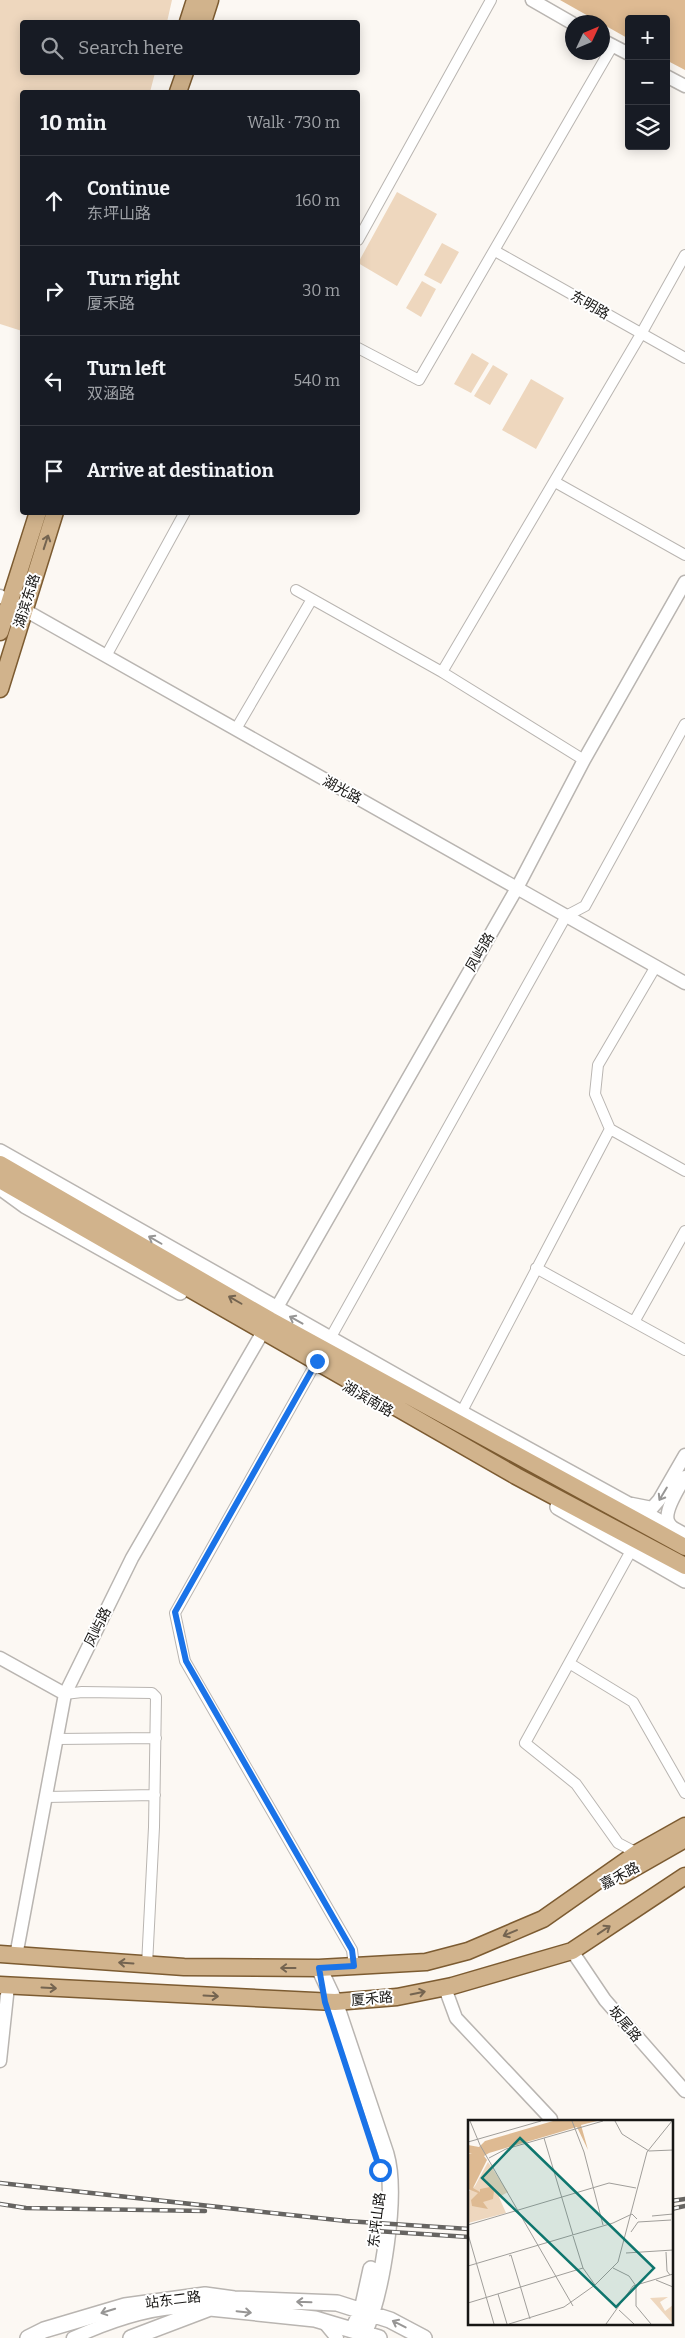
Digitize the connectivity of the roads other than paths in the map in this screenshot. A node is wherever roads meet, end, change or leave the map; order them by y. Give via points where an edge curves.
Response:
1 (195, 0) edge
2 (210, 0) edge
3 (491, 0) edge
4 (532, 0) edge
5 (565, 19) edge
6 (189, 20) edge
7 (203, 20) edge
8 (610, 43) edge
9 (625, 52) edge
10 (598, 60) edge
11 (172, 75) edge
12 (184, 75) edge
13 (670, 78) edge
14 (685, 86) edge
15 (168, 90) edge
16 (179, 90) edge
17 (360, 236) edge
18 (496, 251) junction
19 (685, 255) edge
20 (641, 334) junction
21 (360, 349) edge
22 (685, 358) edge
23 (555, 482) junction
24 (37, 515) edge
25 (54, 515) edge
26 (183, 515) edge
27 (685, 555) edge
28 (685, 582) edge
29 (296, 590) dead end
30 (5, 599) edge
31 (312, 599) junction
32 (24, 610) junction
33 (0, 632) edge
34 (106, 656) junction
35 (442, 672) junction
36 (0, 689) edge
37 (685, 724) edge
38 (236, 729) junction
39 (584, 760) junction
40 (517, 888) junction
41 (566, 916) junction
42 (656, 966) junction
43 (685, 983) edge
44 (610, 1129) junction
45 (0, 1152) edge
46 (0, 1164) edge
47 (685, 1171) edge
48 (0, 1180) edge
49 (0, 1187) edge
50 (685, 1231) edge
51 (536, 1268) junction
52 (634, 1322) junction
53 (268, 1324) junction
54 (685, 1350) edge
55 (321, 1354) junction
56 (461, 1413) junction
57 (685, 1456) edge
58 (685, 1477) edge
59 (625, 1503) junction
60 (680, 1533) edge
61 (685, 1547) edge
62 (632, 1549) junction
63 (685, 1566) edge
64 (685, 1580) edge
65 (0, 1658) edge
66 (569, 1663) junction
67 (66, 1694) junction
68 (156, 1738) junction
69 (57, 1739) junction
70 (685, 1793) edge
71 (155, 1796) junction
72 (46, 1797) junction
73 (685, 1826) edge
74 (685, 1839) edge
75 (637, 1853) junction
76 (685, 1876) edge
77 (553, 1911) junction
78 (572, 1951) junction
79 (8, 1955) edge
80 (147, 1965) junction
81 (354, 1966) junction
82 (319, 1968) junction
83 (4, 1986) edge
84 (445, 1988) junction
85 (330, 2002) junction
86 (0, 2061) edge
87 (685, 2091) edge
88 (551, 2119) dead end
89 (210, 2308) junction
90 (362, 2310) junction
91 (323, 2321) junction
92 (357, 2333) edge
93 (28, 2338) edge
94 (73, 2338) edge
95 (131, 2338) edge
96 (336, 2338) edge
97 (379, 2338) edge
98 (424, 2338) edge

1 - 6 main road
2 - 7 main road
3 - 17 street
4 - 5 street
8 - 9 street
10 - 18 street
11 - 15 main road
12 - 16 main road
13 - 14 street
18 - 20 street, 东明路
18 - 21 street via 418,380
19 - 20 street
20 - 22 street, 东明路
20 - 23 street
23 - 27 street
23 - 35 street
24 - 30 main road, 湖滨东路
32 -> 25 main road, 湖滨东路
26 - 34 street
28 - 39 street, 凤屿路
29 - 31 street
30 - 32 street, 湖光路
30 - 33 main road, 湖滨东路
31 - 35 street
31 - 38 street
32 - 34 street, 湖光路
32 - 36 main road, 湖滨东路
34 - 38 street, 湖光路
35 - 39 street
37 - 41 street via 585,906
38 - 40 street, 湖光路
39 - 40 street, 凤屿路
40 - 41 street, 湖光路
40 - 53 street, 凤屿路
41 - 42 street, 湖光路
41 - 55 street
42 - 43 street, 湖光路
42 - 44 street via 598,1065 595,1094
44 - 47 street
44 - 51 street
53 -> 45 main road
53 -> 46 main road, 湖滨南路
48 - 53 main road, 湖滨南路
49 - 53 main road, 湖滨南路 via 26,1206
50 - 52 street
51 - 52 street
51 - 56 street
52 - 54 street
53 - 55 main road, 湖滨南路
53 - 55 main road, 湖滨南路
53 - 67 street, 凤屿路 via 132,1558
55 - 56 main road
55 - 61 main road, 湖滨南路
55 - 62 main road, 湖滨南路
55 - 63 main road, 湖滨南路 via 516,1476
55 - 81 street via 175,1612 186,1661 352,1950
56 - 59 main road
57 -> 59 street via 652,1508
58 - 60 street via 667,1515 668,1521
59 - 60 main road
62 - 64 main road, 湖滨南路
62 - 66 street
65 - 67 street
66 - 70 street via 633,1702
66 - 75 street via 525,1743 576,1784 618,1843
67 - 68 street via 152,1693 156,1697
67 - 69 street, 凤屿路
68 - 69 street
68 - 71 street
69 - 72 street, 凤屿路
71 - 72 street
71 - 80 street
72 - 79 street, 凤屿路
73 - 75 main road
74 - 77 main road, 嘉禾路
75 - 77 main road
78 -> 76 main road, 厦禾路
77 -> 81 main road via 542,1919 468,1951 426,1962
78 - 84 main road, 厦禾路
78 - 87 street, 坂尾路 via 605,2000
80 -> 79 main road
82 -> 80 main road
81 - 82 main road
82 - 85 main road, 东坪山路
83 -> 85 main road, 厦禾路
83 - 86 street
85 -> 84 main road, 厦禾路 via 397,1997
84 - 88 street via 456,2018
85 - 90 main road, 东坪山路 via 386,2154 391,2179 379,2287
89 -> 91 main road
89 - 94 street via 192,2306 142,2313
89 - 95 main road
90 - 92 main road, 东坪山路
90 -> 93 main road, 站东二路 via 337,2303 205,2295 125,2306 44,2330
98 -> 90 main road, 站东二路
91 - 92 main road
91 - 96 street
92 - 97 main road

